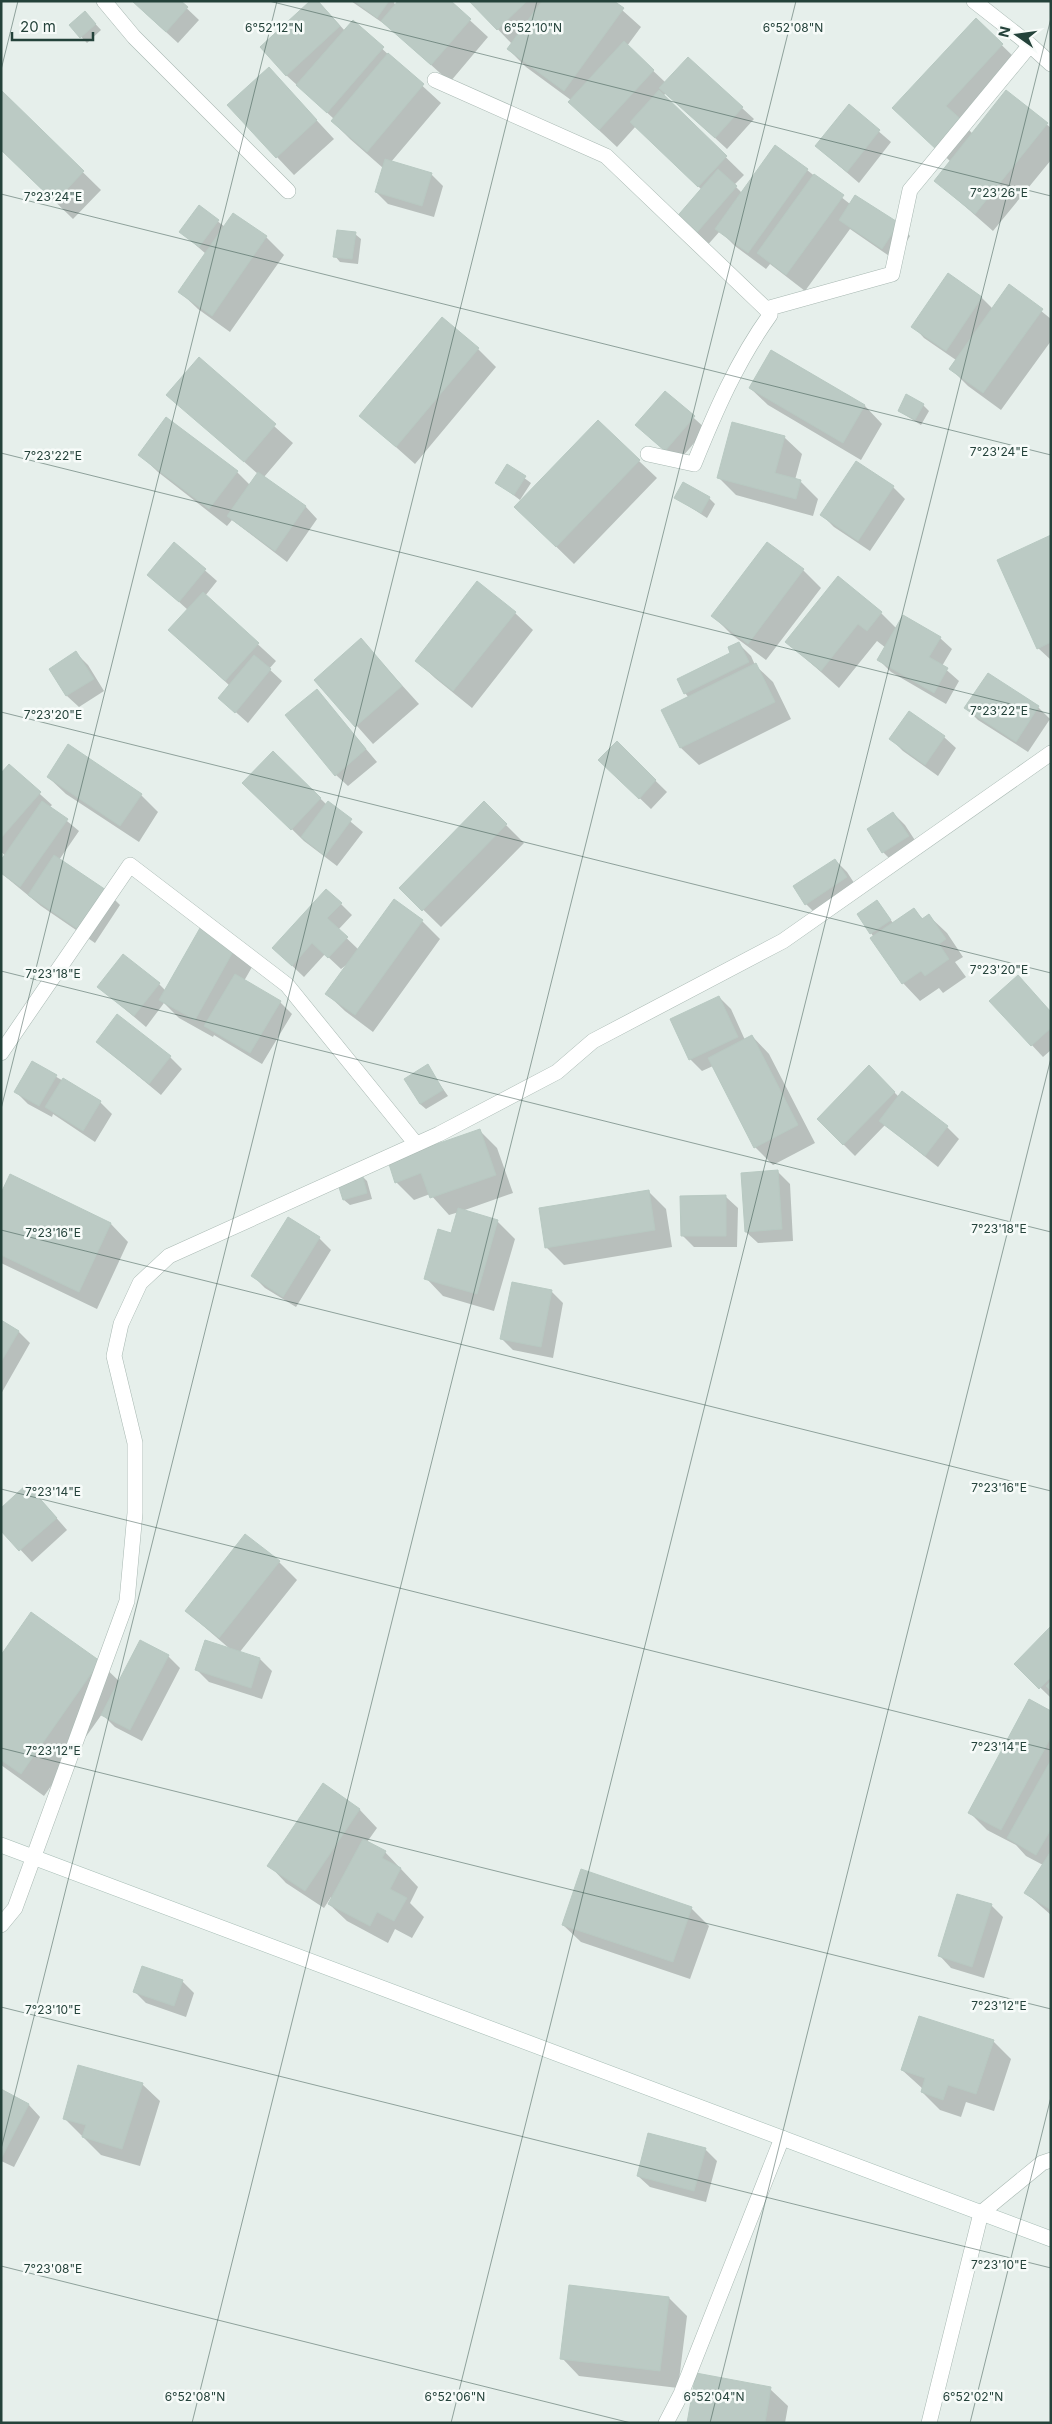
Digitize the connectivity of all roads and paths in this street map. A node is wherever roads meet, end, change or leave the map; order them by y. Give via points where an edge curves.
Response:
1 (104, 1) edge
2 (974, 1) edge
3 (1030, 45) junction
4 (1051, 64) edge
5 (435, 80) dead end
6 (288, 191) dead end
7 (766, 309) junction
8 (648, 454) dead end
9 (1051, 753) edge
10 (1, 1053) edge
11 (416, 1144) junction
12 (1, 1846) edge
13 (34, 1858) junction
14 (1, 1925) edge
15 (782, 2138) junction
16 (1051, 2160) edge
17 (981, 2213) junction
18 (1051, 2239) edge
19 (666, 2423) edge
20 (929, 2423) edge

1 - 6 street via 134,37
2 - 3 street
3 - 4 street
3 - 7 street via 910,190 892,274
5 - 7 street via 606,156
7 - 8 street via 770,315 750,342 719,402 694,464
9 - 11 street via 783,941 593,1041 557,1072
10 - 11 street via 130,865 287,985
11 - 13 street via 169,1256 140,1283 121,1324 114,1356 135,1443 135,1513 127,1601
12 - 13 street
13 - 14 street via 15,1908
13 - 15 street
15 - 17 street
15 - 19 street via 681,2394
16 - 17 street via 1042,2163
17 - 18 street
17 - 20 street

